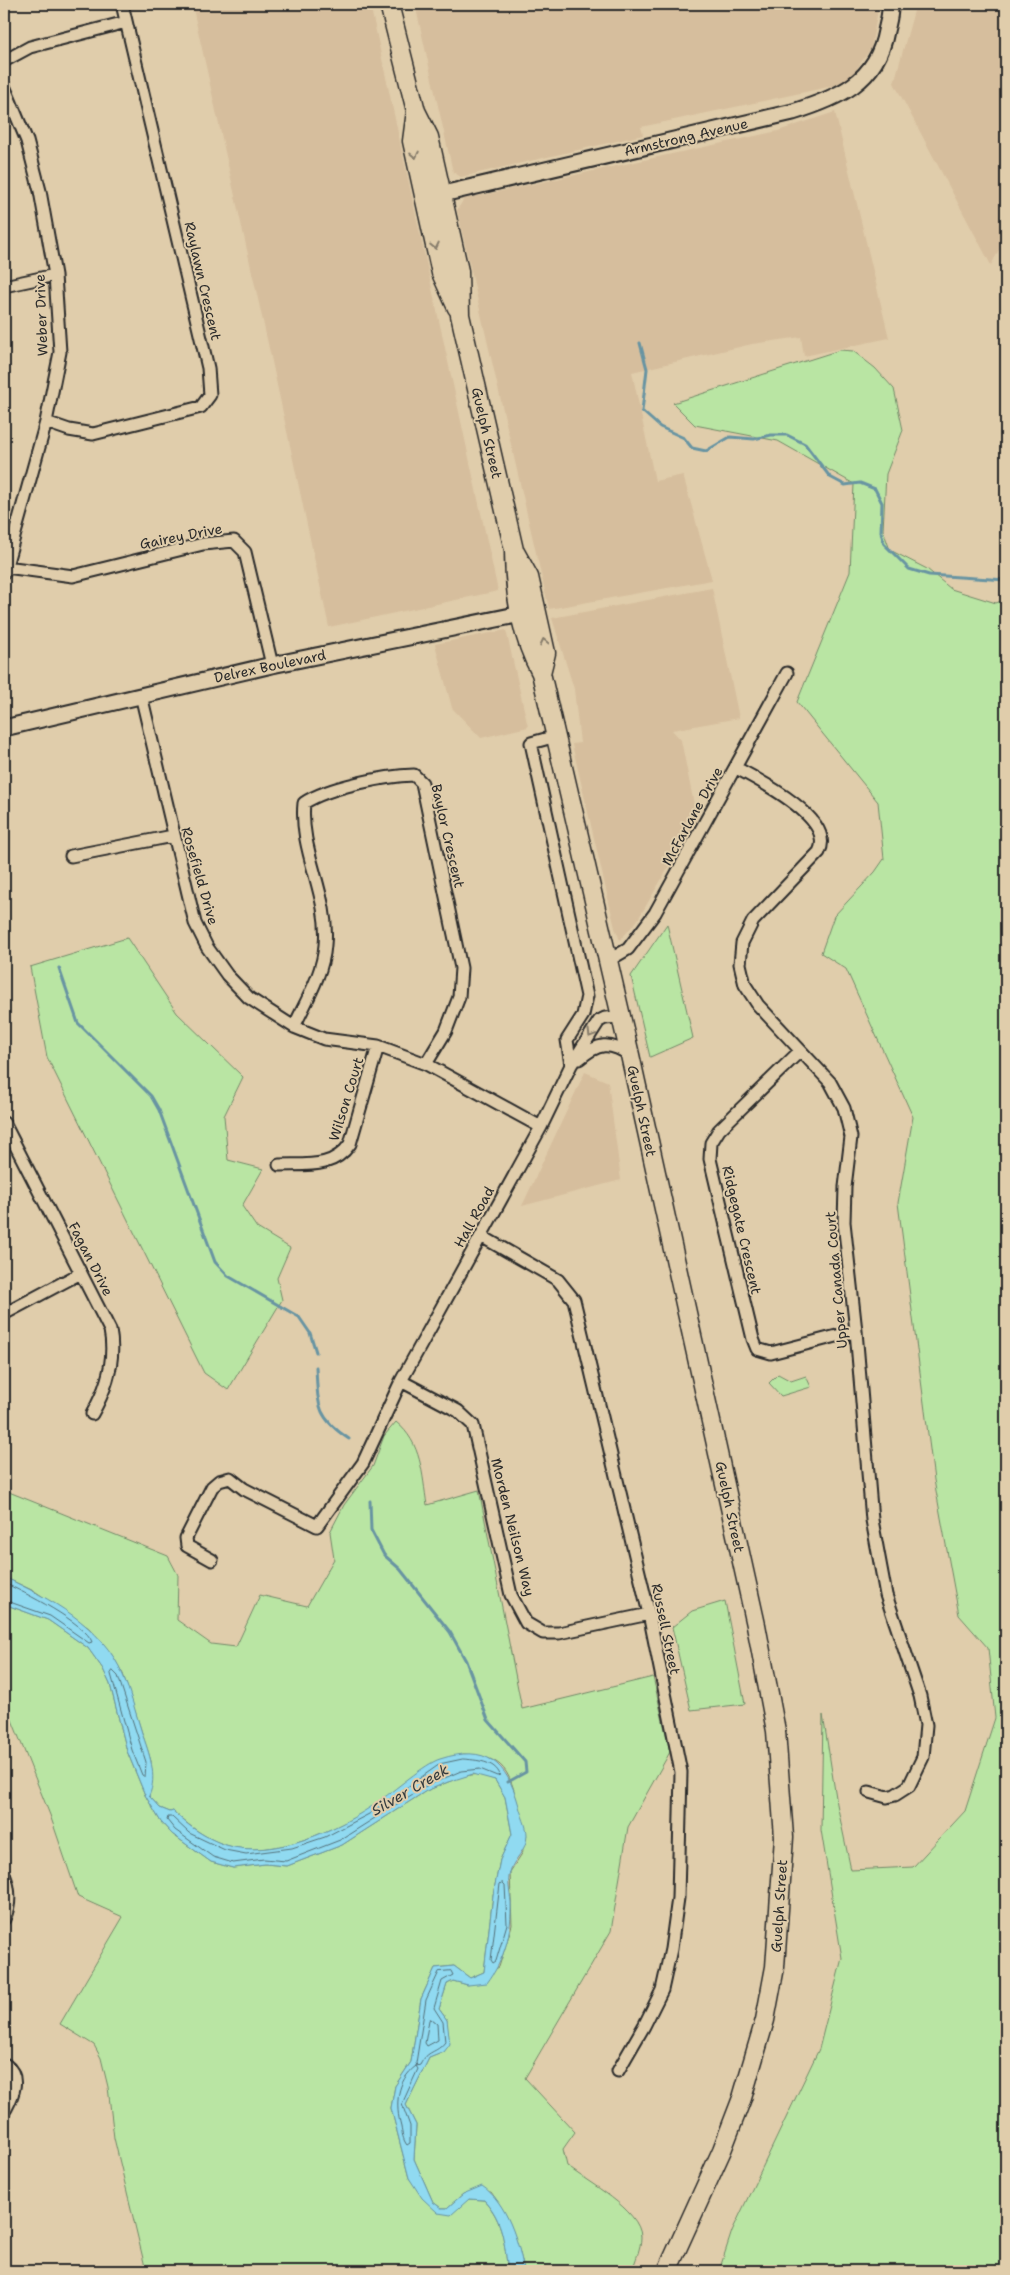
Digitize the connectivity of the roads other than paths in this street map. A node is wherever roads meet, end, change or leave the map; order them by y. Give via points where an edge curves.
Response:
1 (122, 4) edge
2 (389, 4) edge
3 (890, 4) edge
4 (126, 22) junction
5 (4, 61) edge
6 (4, 86) edge
7 (416, 111) junction
8 (441, 195) junction
9 (424, 198) junction
10 (56, 275) junction
11 (4, 286) edge
12 (460, 315) junction
13 (46, 422) junction
14 (5, 570) edge
15 (529, 613) junction
16 (272, 665) junction
17 (786, 673) dead end
18 (141, 696) junction
19 (4, 728) edge
20 (556, 736) junction
21 (736, 768) junction
22 (173, 836) junction
23 (71, 856) dead end
24 (608, 960) junction
25 (621, 1017) junction
26 (294, 1027) junction
27 (378, 1046) junction
28 (800, 1051) junction
29 (630, 1055) junction
30 (426, 1064) junction
31 (572, 1065) junction
32 (4, 1123) edge
33 (541, 1127) junction
34 (279, 1165) dead end
35 (481, 1236) junction
36 (81, 1273) junction
37 (4, 1314) edge
38 (856, 1331) junction
39 (401, 1382) junction
40 (92, 1414) dead end
41 (212, 1560) dead end
42 (649, 1614) junction
43 (869, 1792) dead end
44 (4, 1874) edge
45 (4, 1919) edge
46 (618, 2071) dead end
47 (8, 2072) edge
48 (4, 2108) edge
49 (667, 2271) edge

1 - 4 street, Raylawn Crescent
2 - 7 main road, Guelph Street
3 - 8 street, Armstrong Avenue via 883,48 862,80 831,100 793,112
4 - 5 street via 30,47
4 - 13 street, Raylawn Crescent via 208,368 210,395 201,407 93,434
6 - 10 street, Weber Drive via 27,141
7 - 8 main road, Guelph Street via 429,137
7 -> 9 main road, Guelph Street via 412,141
8 - 9 street, Armstrong Avenue
8 - 12 main road, Guelph Street via 459,271
9 -> 12 main road, Guelph Street via 441,273
10 - 11 street
10 - 13 street, Weber Drive via 60,352
12 - 15 main road, Guelph Street via 514,550 514,580
13 - 14 street, Weber Drive
14 - 16 street, Gairey Drive via 73,576 203,544 234,541 245,552
15 - 16 street, Delrex Boulevard
15 - 20 main road, Guelph Street via 531,654 541,673
16 - 18 street, Delrex Boulevard
17 - 21 street, McFarlane Drive
18 - 19 street, Delrex Boulevard
18 - 22 street, Rosefield Drive
20 - 24 main road, Guelph Street
20 - 31 street via 531,743 587,996 583,1015 567,1040
21 - 24 street, McFarlane Drive via 655,913 628,949
21 - 28 street, Upper Canada Court via 783,794 822,836 820,852 753,921 740,953 741,974 750,994
22 - 23 street
22 - 26 street, Rosefield Drive via 195,923 207,947 249,998
24 - 25 main road, Guelph Street
25 - 29 main road, Guelph Street
25 -> 31 street, Hall Road via 599,1021
26 - 27 street, Rosefield Drive via 324,1039
26 - 30 street, Baylor Crescent via 321,968 325,945 324,915 302,822 304,803 317,794 414,775 422,784 461,968 459,997 446,1031
27 - 30 street, Rosefield Drive
27 - 34 street, Wilson Court via 350,1144 343,1154 326,1163
28 - 38 street, Upper Canada Court via 830,1082 844,1108 851,1137 844,1222
28 - 38 street, Ridgegate Crescent via 719,1130 711,1143 710,1159 758,1349 771,1353
29 - 31 street via 617,1047 602,1045 589,1050
29 - 49 main road, Guelph Street via 756,1625 776,1731 784,1838 775,1967 765,2020 742,2098 722,2150
30 - 33 street, Rosefield Drive
31 - 33 street, Hall Road
32 - 36 street, Fagan Drive
33 - 35 street, Hall Road
35 - 39 street, Hall Road
35 - 42 street, Russell Street via 558,1280 574,1300
36 - 37 street
36 - 40 street, Fagan Drive via 110,1330 114,1349 103,1395
38 - 43 street, Upper Canada Court via 872,1520 886,1595 920,1696 926,1725 923,1758 909,1786 887,1797
39 - 41 street, Hall Road via 363,1463 317,1526 244,1489 230,1478 219,1480 212,1487 186,1538 187,1546
39 - 42 street, Morden Neilson Way via 458,1411 473,1425 512,1595 526,1623 542,1633 559,1633
42 - 46 street, Russell Street via 681,1772 678,1898 662,1990
44 - 45 street via 9,1908
47 - 48 street via 11,2093

